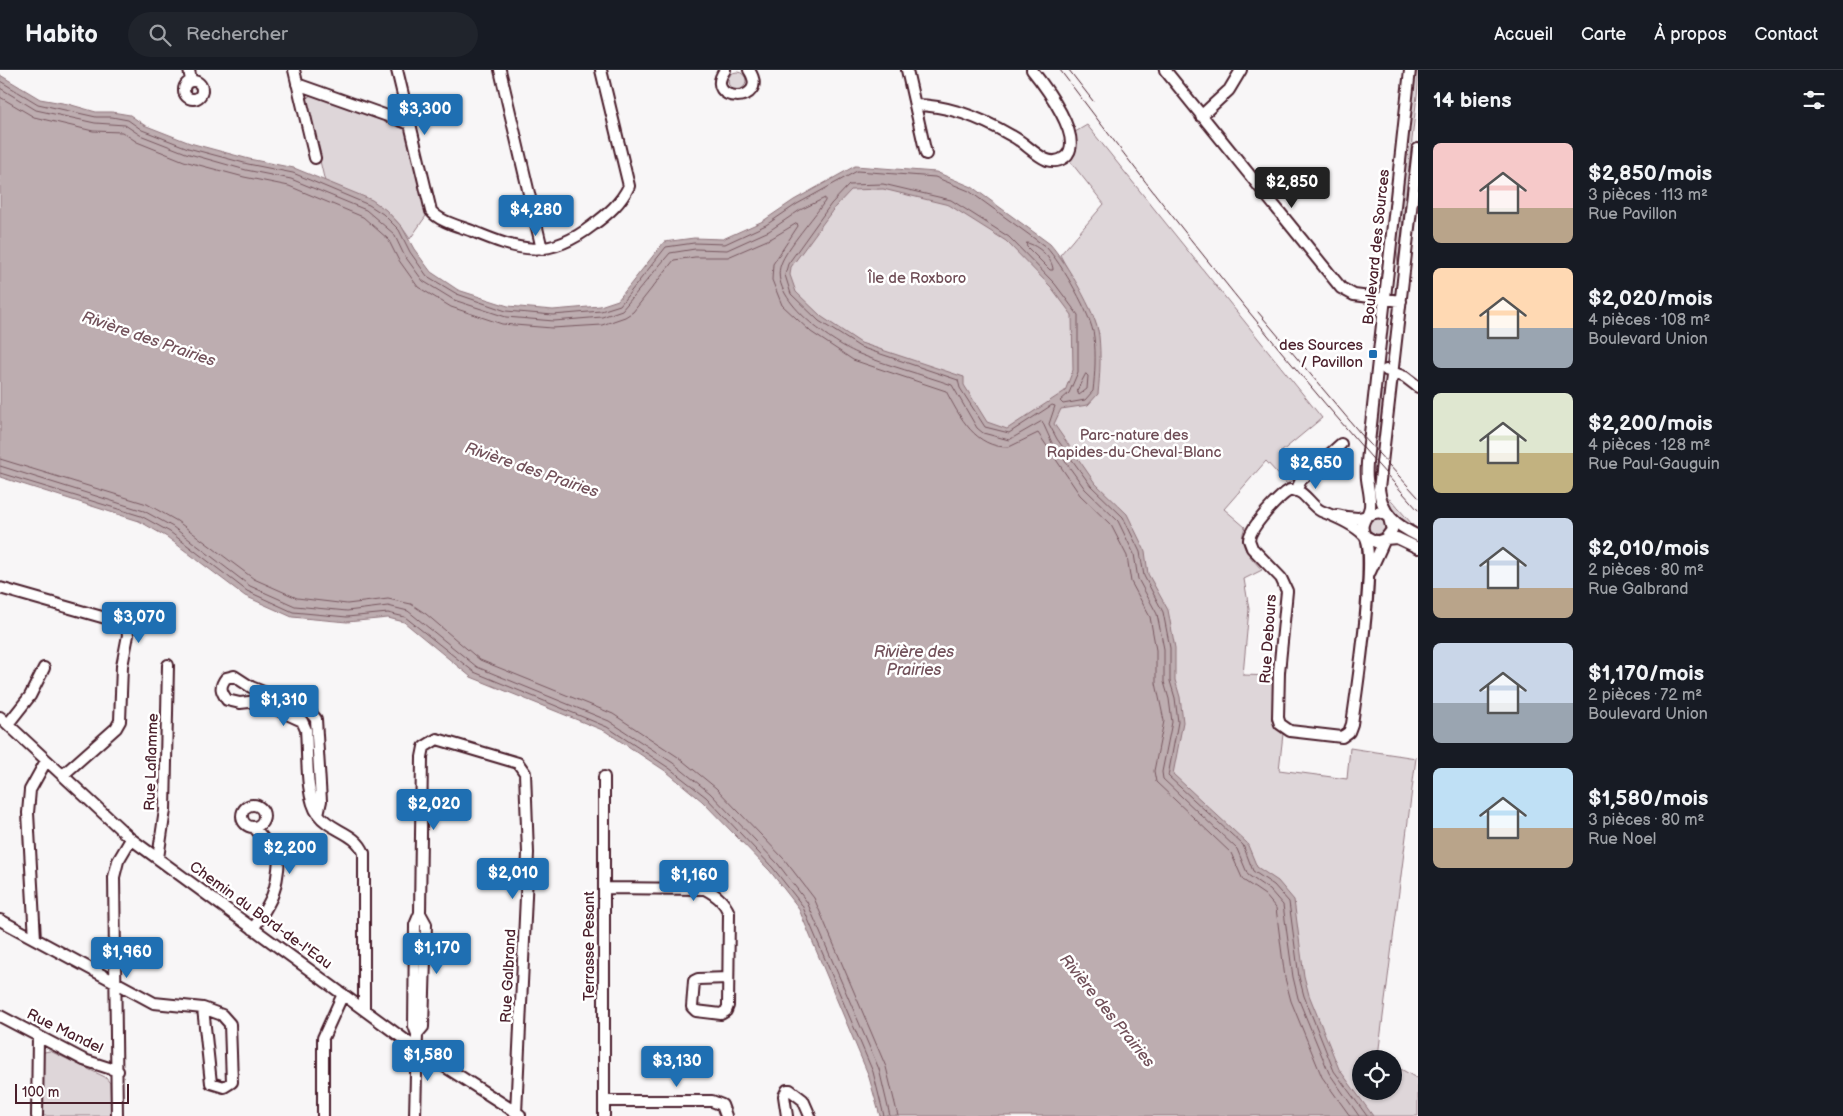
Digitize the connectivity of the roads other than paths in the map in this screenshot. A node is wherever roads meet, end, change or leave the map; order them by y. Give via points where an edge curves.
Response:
1 (294, 70) edge
2 (397, 70) edge
3 (500, 70) edge
4 (601, 70) edge
5 (725, 70) edge
6 (749, 70) edge
7 (907, 70) edge
8 (1032, 70) edge
9 (1165, 70) edge
10 (1241, 70) edge
11 (1410, 70) edge
12 (297, 84) junction
13 (915, 105) junction
14 (1200, 116) junction
15 (410, 124) junction
16 (1418, 149) edge
17 (926, 154) dead end
18 (314, 158) dead end
19 (542, 249) junction
20 (1385, 299) junction
21 (1401, 301) junction
22 (1378, 369) junction
23 (1392, 371) junction
24 (1418, 387) edge
25 (1341, 444) dead end
26 (1296, 490) junction
27 (1327, 513) junction
28 (1366, 516) junction
29 (1389, 518) junction
30 (1365, 536) junction
31 (1418, 536) edge
32 (1385, 539) junction
33 (1418, 548) edge
34 (1369, 576) junction
35 (0, 588) edge
36 (168, 665) dead end
37 (44, 668) dead end
38 (312, 713) junction
39 (4, 721) edge
40 (302, 721) junction
41 (46, 761) junction
42 (63, 775) junction
43 (604, 777) dead end
44 (318, 814) junction
45 (254, 826) dead end
46 (131, 839) junction
47 (158, 858) junction
48 (604, 888) junction
49 (0, 920) edge
50 (253, 928) junction
51 (35, 939) junction
52 (728, 978) junction
53 (114, 980) junction
54 (343, 994) junction
55 (203, 1008) junction
56 (364, 1010) junction
57 (0, 1016) edge
58 (38, 1036) junction
59 (416, 1048) junction
60 (118, 1071) junction
61 (604, 1100) junction
62 (519, 1114) edge
63 (37, 1116) edge
64 (117, 1116) edge
65 (323, 1116) edge
66 (415, 1116) edge
67 (604, 1116) edge
68 (726, 1116) edge
69 (787, 1116) edge
70 (810, 1116) edge

1 - 12 street
2 - 15 street
3 - 19 street
4 - 19 street via 629,186 622,200 576,238
5 - 6 street via 721,77 722,88 734,97 745,95 752,88 753,78
7 - 13 street
8 - 13 street via 1064,118 1070,135 1071,148 1058,161 1048,160 1012,136 968,115 933,105
9 - 14 street
10 - 14 street via 1229,90
11 - 20 street, Boulevard des Sources
12 - 15 street
12 - 18 street
13 - 17 street
14 - 20 street via 1340,288 1354,296
15 - 19 street via 431,211 440,218 512,247
16 - 21 street, Boulevard des Sources
20 - 21 street
20 - 22 street, Boulevard des Sources
21 - 23 street, Boulevard des Sources
22 - 23 street
22 - 28 street, Boulevard des Sources via 1367,458 1370,504
23 - 24 street
23 - 29 street, Boulevard des Sources via 1379,483
25 - 26 street via 1301,480
26 - 27 street via 1315,508
26 - 34 street, Rue Debours via 1283,495 1249,536 1252,548 1281,578 1288,591 1279,672 1278,718 1290,732 1336,737 1348,734 1352,724
27 - 28 street via 1352,518
27 - 30 street
28 - 29 street via 1377,512
28 - 30 street via 1362,526
29 - 31 street via 1397,526
29 - 32 street via 1392,530
30 - 32 street via 1373,542
30 - 34 street
32 - 33 street via 1401,539
32 - 34 street
35 - 42 street via 123,623 127,628 120,720 116,728
36 - 47 street, Rue Laflamme via 165,810
37 - 39 street via 30,696
38 - 40 street
38 - 40 street via 251,687 234,676 222,683 221,691 227,700 240,703 258,701
38 - 44 street via 316,719 321,801
39 - 41 street, Chemin du Bord-de-l'Eau
40 - 44 street via 306,730 312,802
41 - 42 street, Chemin du Bord-de-l'Eau
41 - 51 street via 30,790 28,813
42 - 46 street, Chemin du Bord-de-l'Eau
43 - 48 street, Terrasse Pesant
44 - 56 street via 355,839 364,853
45 - 50 street via 279,858 277,886 271,903
46 - 47 street, Chemin du Bord-de-l'Eau
46 - 53 street via 118,861 114,877
47 - 50 street, Chemin du Bord-de-l'Eau
48 - 52 street via 705,889 716,894 728,913
48 - 61 street, Terrasse Pesant
49 - 51 street
50 - 54 street, Chemin du Bord-de-l'Eau
51 - 53 street
52 - 52 street via 726,1011 721,1014 696,1011 692,1006 694,981
53 - 55 street via 154,1003
53 - 60 street
54 - 56 street, Chemin du Bord-de-l'Eau
54 - 65 street via 323,1038
55 - 55 street via 222,1015 230,1024 232,1082 224,1087 211,1083
56 - 59 street, Chemin du Bord-de-l'Eau
57 - 58 street, Rue Mandel
58 - 60 street, Rue Mandel via 84,1060
58 - 63 street
59 - 62 street, Chemin du Bord-de-l'Eau
59 - 62 street, Rue Galbrand via 415,925 420,913 424,747 437,740 518,763 525,773 528,854
59 - 66 street
60 - 64 street
61 - 67 street, Terrasse Pesant
61 - 68 street via 712,1101 722,1105
69 - 70 street via 784,1096 787,1090 803,1100

